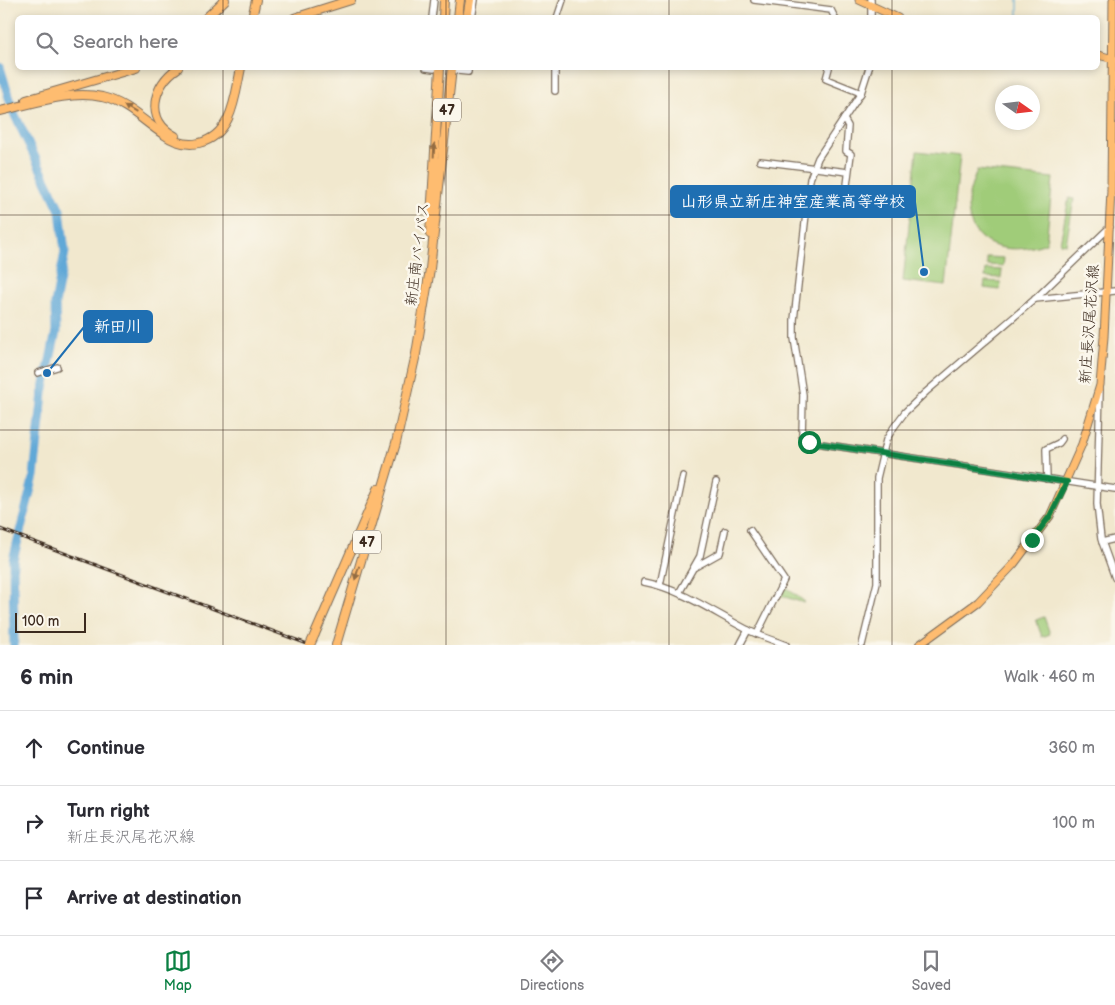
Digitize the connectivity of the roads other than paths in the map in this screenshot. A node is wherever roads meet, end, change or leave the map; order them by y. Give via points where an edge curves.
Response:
1 (225, 0) edge
2 (251, 0) edge
3 (256, 0) edge
4 (351, 0) edge
5 (355, 0) edge
6 (434, 0) edge
7 (444, 0) edge
8 (460, 0) edge
9 (470, 0) edge
10 (475, 0) edge
11 (563, 0) edge
12 (754, 0) edge
13 (859, 0) edge
14 (1113, 0) edge
15 (871, 4) edge
16 (209, 15) edge
17 (248, 15) edge
18 (253, 15) edge
19 (304, 15) edge
20 (316, 15) edge
21 (432, 15) edge
22 (443, 15) edge
23 (458, 15) edge
24 (468, 15) edge
25 (472, 15) edge
26 (558, 15) edge
27 (834, 15) edge
28 (892, 15) edge
29 (1100, 56) edge
30 (1113, 58) edge
31 (113, 70) edge
32 (129, 70) edge
33 (176, 70) edge
34 (237, 70) edge
35 (241, 70) edge
36 (437, 70) edge
37 (456, 70) edge
38 (456, 70) edge
39 (556, 70) edge
40 (828, 70) edge
41 (868, 70) edge
42 (555, 91) dead end
43 (860, 93) junction
44 (42, 96) junction
45 (31, 101) junction
46 (0, 110) edge
47 (844, 119) junction
48 (760, 161) dead end
49 (815, 168) junction
50 (848, 172) junction
51 (1113, 190) edge
52 (1110, 200) junction
53 (844, 208) dead end
54 (1115, 213) edge
55 (1110, 227) junction
56 (429, 269) junction
57 (1111, 291) edge
58 (1036, 299) junction
59 (56, 367) dead end
60 (38, 373) dead end
61 (1100, 385) junction
62 (1062, 439) dead end
63 (395, 442) junction
64 (882, 455) junction
65 (683, 476) dead end
66 (1047, 479) junction
67 (716, 482) dead end
68 (1067, 482) junction
69 (1096, 487) junction
70 (1115, 489) edge
71 (725, 530) dead end
72 (750, 530) dead end
73 (1115, 539) edge
74 (1102, 542) junction
75 (695, 567) junction
76 (1115, 578) edge
77 (644, 582) dead end
78 (660, 585) junction
79 (679, 593) junction
80 (748, 630) junction
81 (757, 634) junction
82 (337, 643) edge
83 (310, 645) edge
84 (740, 645) edge
85 (786, 645) edge
86 (862, 645) edge
87 (919, 645) edge

1 - 16 highway
2 - 17 highway
3 - 18 highway
4 - 19 highway
5 - 20 highway
6 - 21 street
7 - 22 highway
8 - 23 highway
9 - 24 highway
10 - 25 street
11 - 26 street
12 - 27 street via 831,10
13 - 15 main road
14 - 30 main road, 新庄長沢尾花沢線
15 - 28 main road
29 - 30 main road
30 - 51 main road, 新庄長沢尾花沢線
31 - 44 highway
32 - 44 highway
33 - 34 highway via 159,86 155,111 166,130 177,137 190,139 208,135 222,121
35 -> 45 highway via 225,124 210,138 197,143 169,138 131,110 101,97 74,96
56 -> 36 highway
37 - 56 highway, 47 via 442,153
38 - 56 highway
39 - 42 street
40 - 43 street via 826,79
41 - 43 street
43 - 47 street
44 - 45 highway
45 - 46 highway
47 - 49 street
47 - 50 street via 848,126
48 - 49 street
49 - 50 street
49 - 64 street via 807,198 794,320 803,395 802,436 809,442
50 - 53 street
51 - 52 main road, 新庄長沢尾花沢線
52 - 54 street
52 - 55 main road, 新庄長沢尾花沢線
55 - 57 main road, 新庄長沢尾花沢線
55 - 58 street
56 - 63 highway, 新庄南バイパス / 47
57 - 58 street
57 - 61 main road, 新庄長沢尾花沢線
58 - 64 street via 905,412 886,440
59 - 60 street
61 - 68 main road, 新庄長沢尾花沢線
61 - 69 street
62 - 66 street via 1046,449
63 -> 82 highway, 47
63 - 83 highway, 47, bridge via 374,502
64 - 66 street
64 - 86 street via 877,478 877,583
65 - 78 street
66 - 68 street
67 - 75 street
68 - 69 street
68 - 87 main road, 新庄長沢尾花沢線 via 1050,516 1014,564 978,602
69 - 70 street
69 - 74 street
71 - 75 street via 720,553
72 - 81 street via 784,580
73 - 74 street
74 - 76 street
75 - 79 street
77 - 78 street
78 - 79 street
79 - 80 street
80 - 81 street
80 - 84 street
81 - 85 street

